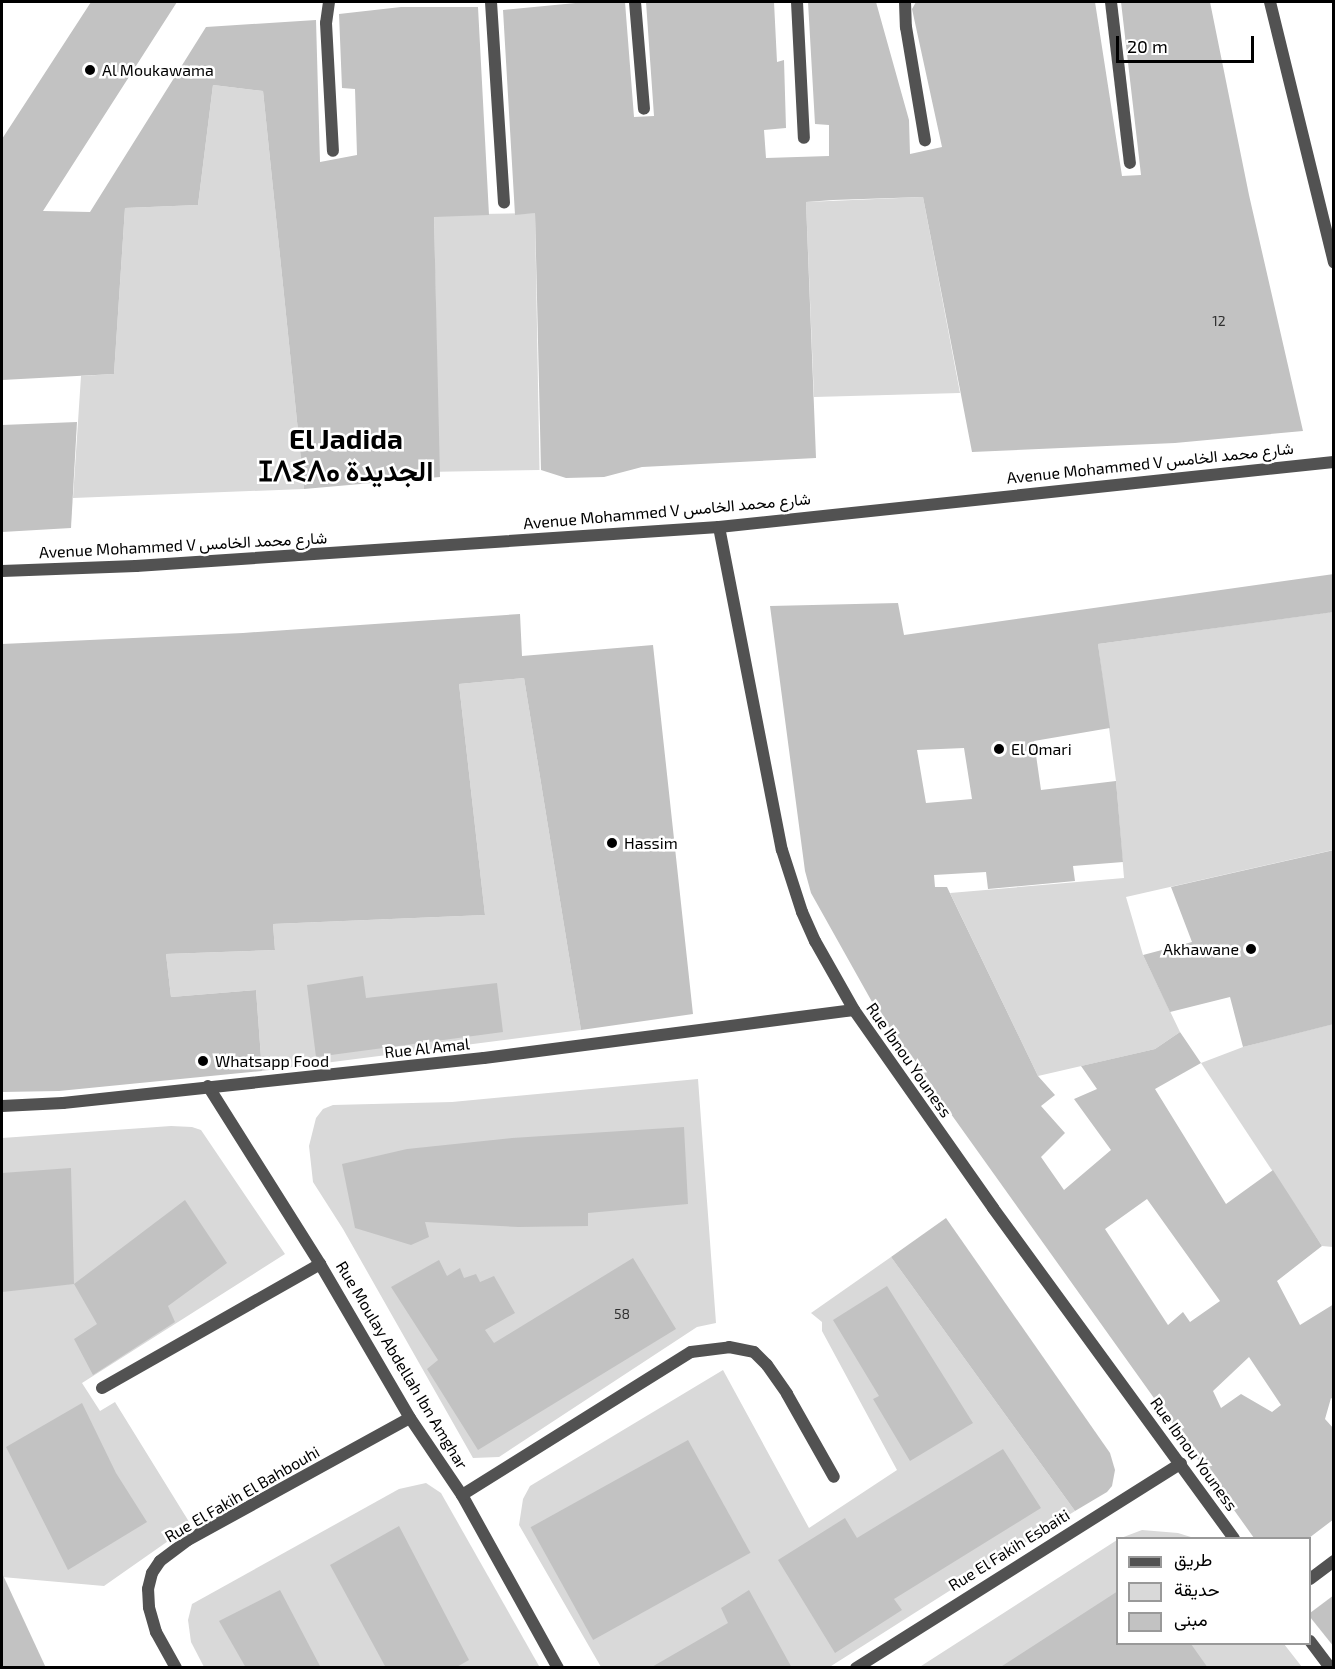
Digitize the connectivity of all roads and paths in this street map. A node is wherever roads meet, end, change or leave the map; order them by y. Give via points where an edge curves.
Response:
1 (329, 2) edge
2 (491, 2) edge
3 (635, 2) edge
4 (797, 2) edge
5 (905, 2) edge
6 (1111, 2) edge
7 (1270, 2) edge
8 (644, 109) dead end
9 (804, 138) dead end
10 (925, 140) dead end
11 (333, 151) dead end
12 (1130, 163) dead end
13 (504, 203) dead end
14 (1334, 262) edge
15 (1334, 462) edge
16 (719, 527) junction
17 (2, 572) edge
18 (854, 1010) junction
19 (208, 1086) junction
20 (2, 1107) edge
21 (320, 1264) junction
22 (102, 1388) dead end
23 (410, 1418) junction
24 (1181, 1463) junction
25 (834, 1477) dead end
26 (462, 1495) junction
27 (1233, 1537) edge
28 (1334, 1561) edge
29 (1311, 1578) edge
30 (1311, 1642) edge
31 (176, 1668) edge
32 (558, 1668) edge
33 (856, 1668) edge
34 (1330, 1668) edge

1 - 11 street via 326,23
2 - 13 street
3 - 8 street
4 - 9 street
5 - 10 street
6 - 12 street
7 - 14 street
15 - 16 street, Avenue Mohammed V شارع محمد الخامس
16 - 17 street, Avenue Mohammed V شارع محمد الخامس
16 - 18 street, Rue Ibnou Youness via 782,850 802,912
18 - 19 street, Rue Al Amal via 484,1058
18 - 24 street, Rue Ibnou Youness via 993,1208
19 - 20 street, Rue Al Amal
19 - 21 street, Rue Moulay Abdellah Ibn Amghar
21 - 22 street
21 - 23 street, Rue Moulay Abdellah Ibn Amghar
23 - 26 street, Rue Moulay Abdellah Ibn Amghar
23 - 31 street, Rue El Fakih El Bahbouhi via 188,1540 160,1561 148,1589 149,1606 156,1632
24 - 27 street, Rue Ibnou Youness
24 - 33 street, Rue El Fakih Esbaiti
25 - 26 street via 767,1365 754,1352 729,1347 691,1352
26 - 32 street, Rue Moulay Abdellah Ibn Amghar
28 - 29 street
30 - 34 street

